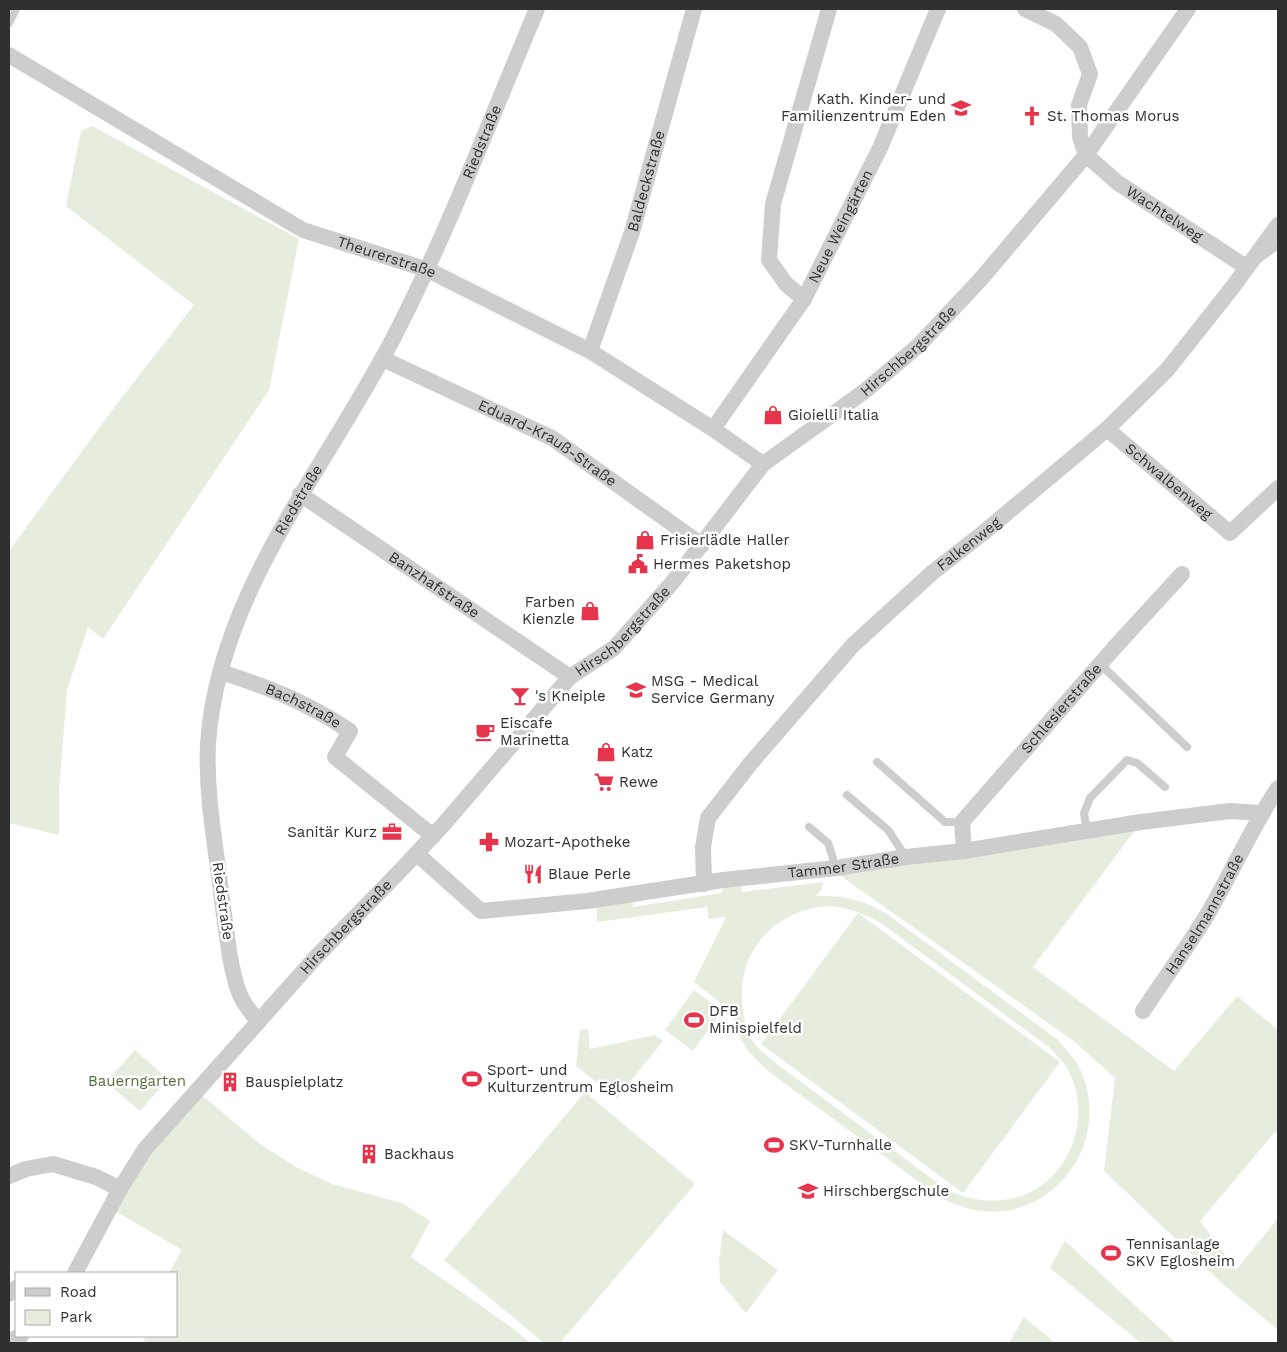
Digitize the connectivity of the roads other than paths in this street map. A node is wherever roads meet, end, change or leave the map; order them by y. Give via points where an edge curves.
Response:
1 (16, 9) edge
2 (536, 9) edge
3 (694, 9) edge
4 (828, 9) edge
5 (938, 9) edge
6 (1025, 9) edge
7 (1188, 9) edge
8 (9, 23) edge
9 (9, 55) edge
10 (1086, 155) junction
11 (1278, 225) edge
12 (1278, 244) edge
13 (1246, 267) junction
14 (428, 270) junction
15 (804, 299) junction
16 (590, 351) junction
17 (383, 359) junction
18 (712, 428) junction
19 (1107, 429) junction
20 (763, 464) junction
21 (1278, 488) edge
22 (300, 494) junction
23 (702, 545) junction
24 (1182, 574) dead end
25 (1100, 664) junction
26 (221, 672) junction
27 (570, 677) junction
28 (1186, 747) dead end
29 (877, 762) dead end
30 (1165, 787) dead end
31 (1278, 788) edge
32 (847, 795) dead end
33 (1261, 813) junction
34 (962, 822) junction
35 (809, 827) dead end
36 (1087, 831) junction
37 (433, 836) junction
38 (964, 851) junction
39 (417, 854) junction
40 (906, 857) junction
41 (836, 868) junction
42 (704, 884) junction
43 (1143, 1011) dead end
44 (258, 1022) junction
45 (9, 1176) edge
46 (120, 1189) junction
47 (76, 1272) edge

1 - 8 lane
2 - 14 street, Riedstraße
3 - 16 street, Baldeckstraße via 632,232
4 - 15 street via 773,204 769,260 786,284
5 - 15 street, Neue Weingärten via 880,148
6 - 10 street via 1056,24 1080,47 1090,74 1079,105 1080,137
7 - 10 street, Hirschbergstraße
9 - 14 street, Theurerstraße via 303,230
10 - 13 street, Wachtelweg via 1118,183
10 - 20 street, Hirschbergstraße via 920,345 865,391
11 - 13 street, Falkenweg
12 - 13 lane
13 - 19 street, Falkenweg via 1167,370
14 - 16 street, Theurerstraße
14 - 17 street, Riedstraße
15 - 18 street, Neue Weingärten
16 - 18 street, Theurerstraße
17 - 22 street, Riedstraße
17 - 23 street, Eduard-Krauß-Straße via 552,438
18 - 20 street, Theurerstraße
19 - 21 street, Schwalbenweg via 1230,533
19 - 42 street, Falkenweg via 934,572 853,645 708,818 703,846
20 - 23 street, Hirschbergstraße
22 - 26 street, Riedstraße via 253,586 235,627
22 - 27 street, Banzhafstraße
23 - 27 street, Hirschbergstraße via 614,648
24 - 25 street, Schlesierstraße
25 - 28 lane
25 - 34 street, Schlesierstraße
26 - 37 street, Bachstraße via 292,697 350,731 335,757
26 - 44 street, Riedstraße via 214,696 208,744 208,792 234,975 242,999
27 - 37 street, Hirschbergstraße
29 - 34 lane via 945,822
30 - 36 lane via 1137,762 1127,760 1090,798 1084,813
31 - 33 street
32 - 40 lane via 888,830
33 - 36 street, Tammer Straße via 1230,811
33 - 43 street, Hanselmannstraße via 1206,917
34 - 38 street
35 - 41 lane via 828,843
36 - 38 street, Tammer Straße
37 - 39 street, Hirschbergstraße
38 - 40 street, Tammer Straße
39 - 42 street, Tammer Straße via 480,911 587,901
39 - 44 street, Hirschbergstraße via 316,956
40 - 41 street, Tammer Straße
41 - 42 street, Tammer Straße
44 - 46 street, Hirschbergstraße via 146,1149
45 - 46 street via 53,1164 96,1177
46 - 47 street, Hirschbergstraße

